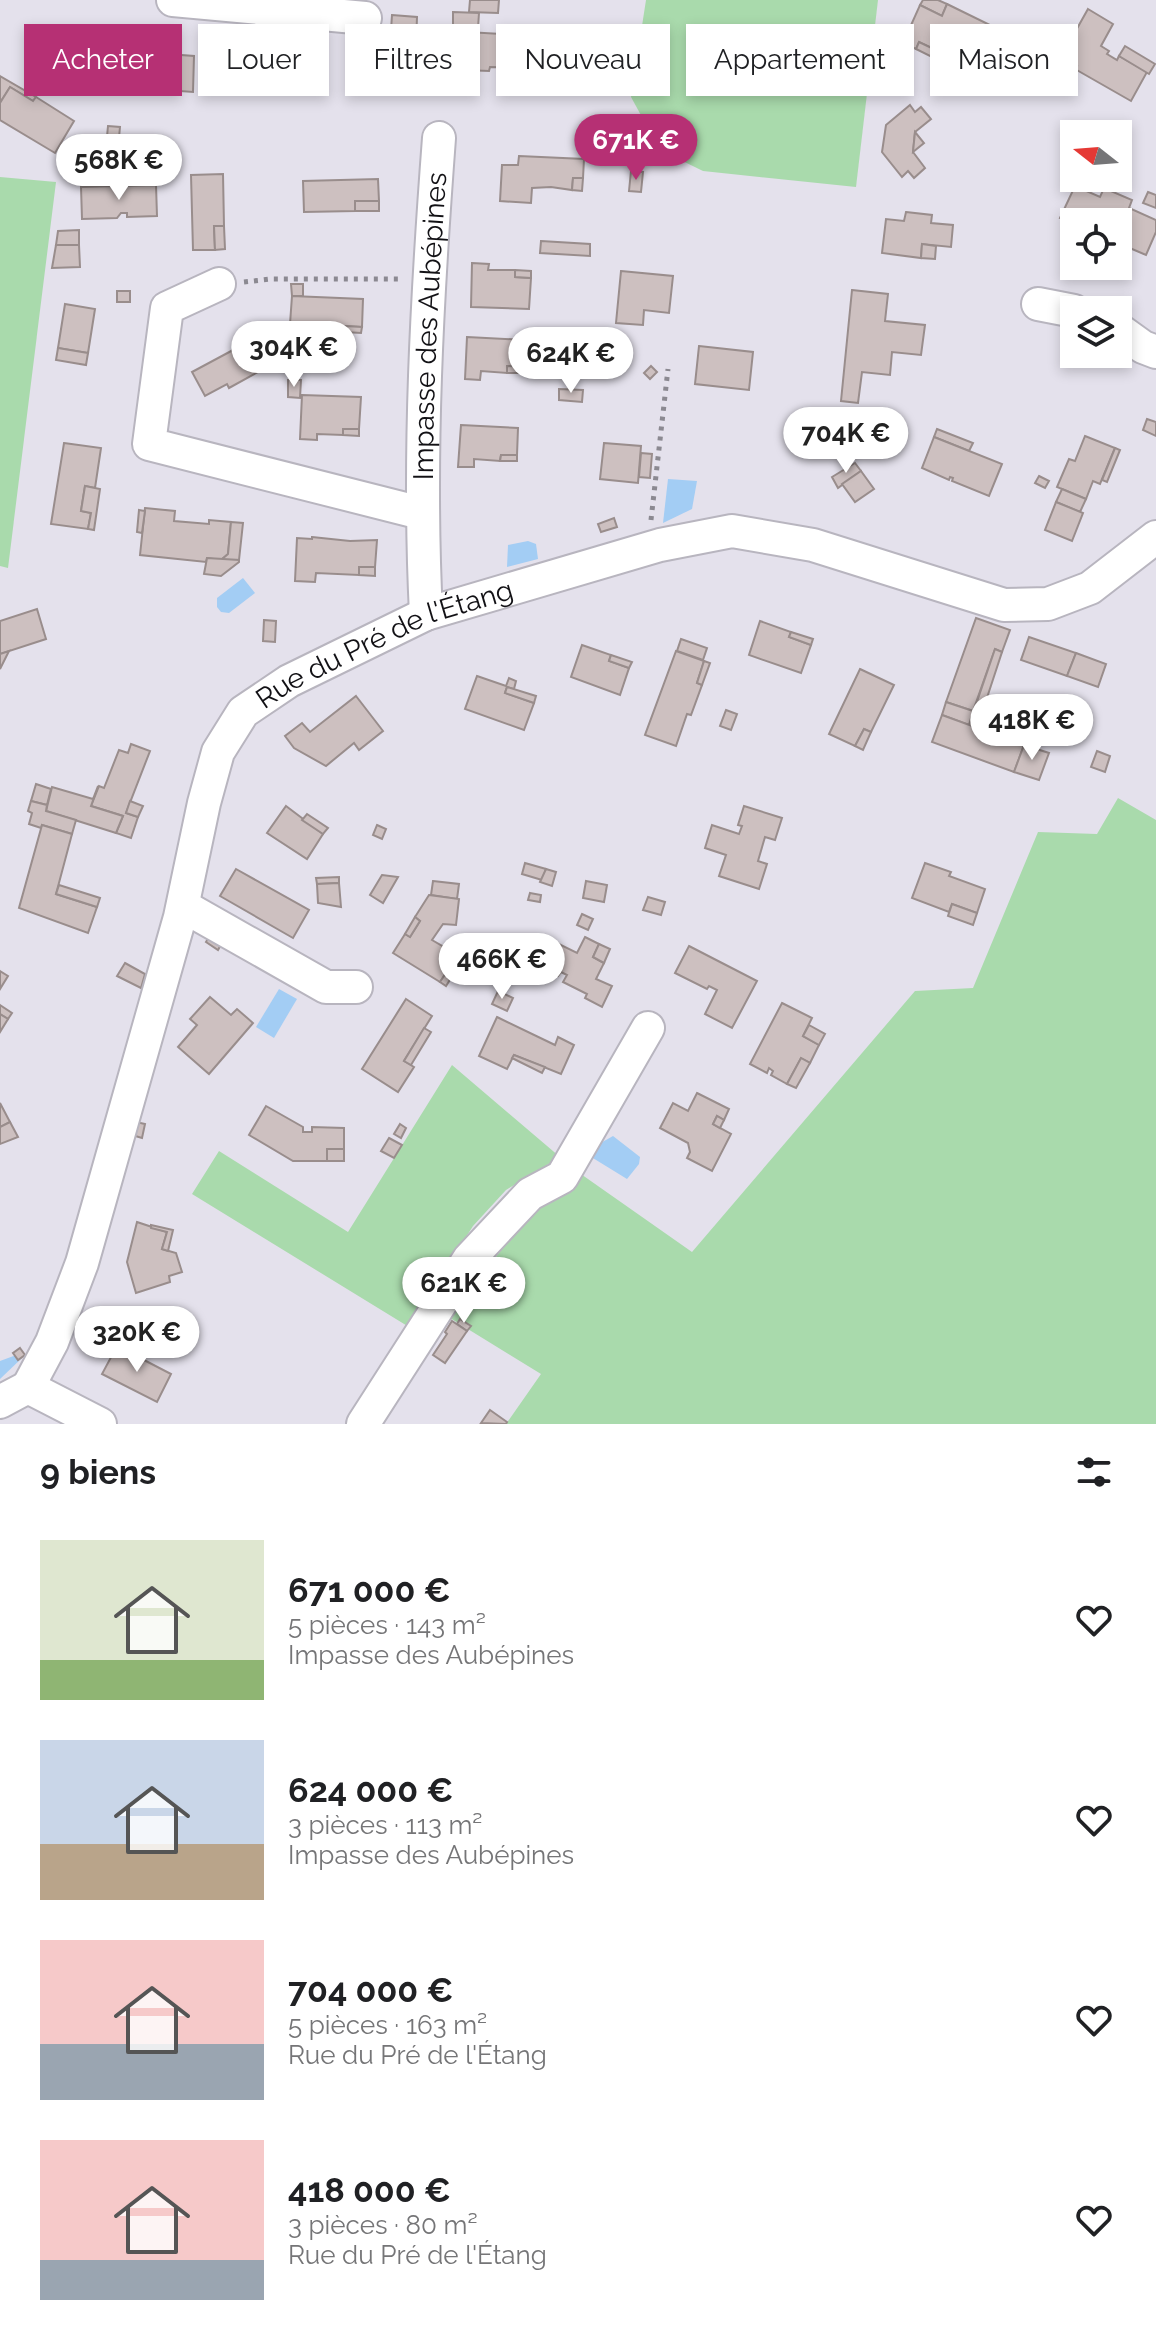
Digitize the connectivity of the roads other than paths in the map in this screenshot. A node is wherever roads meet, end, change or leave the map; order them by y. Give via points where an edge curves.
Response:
1 (173, 0) edge
2 (365, 18) dead end
3 (439, 138) dead end
4 (219, 284) road end
5 (1038, 304) dead end
6 (1060, 308) edge
7 (1132, 339) edge
8 (1156, 352) edge
9 (421, 513) junction
10 (1156, 537) edge
11 (426, 614) junction
12 (183, 906) junction
13 (356, 987) dead end
14 (648, 1028) dead end
15 (28, 1387) junction
16 (0, 1402) edge
17 (100, 1424) edge
18 (363, 1424) edge

1 - 2 street
3 - 9 street, Impasse des Aubépines
4 - 9 street, Impasse des Aubépines via 167,308 149,444
5 - 6 street
7 - 8 street
9 - 11 street, Impasse des Aubépines
10 - 11 street, Rue du Pré de l'Étang via 1090,588 1048,604 1004,605 813,545 732,531 647,549
11 - 12 street, Rue du Pré de l'Étang via 289,681 243,712 218,752
12 - 13 street via 326,987
12 - 15 street, Rue du Pré de l'Étang via 82,1263 52,1342
14 - 18 street via 562,1177 530,1194 469,1259
15 - 16 street
15 - 17 street

